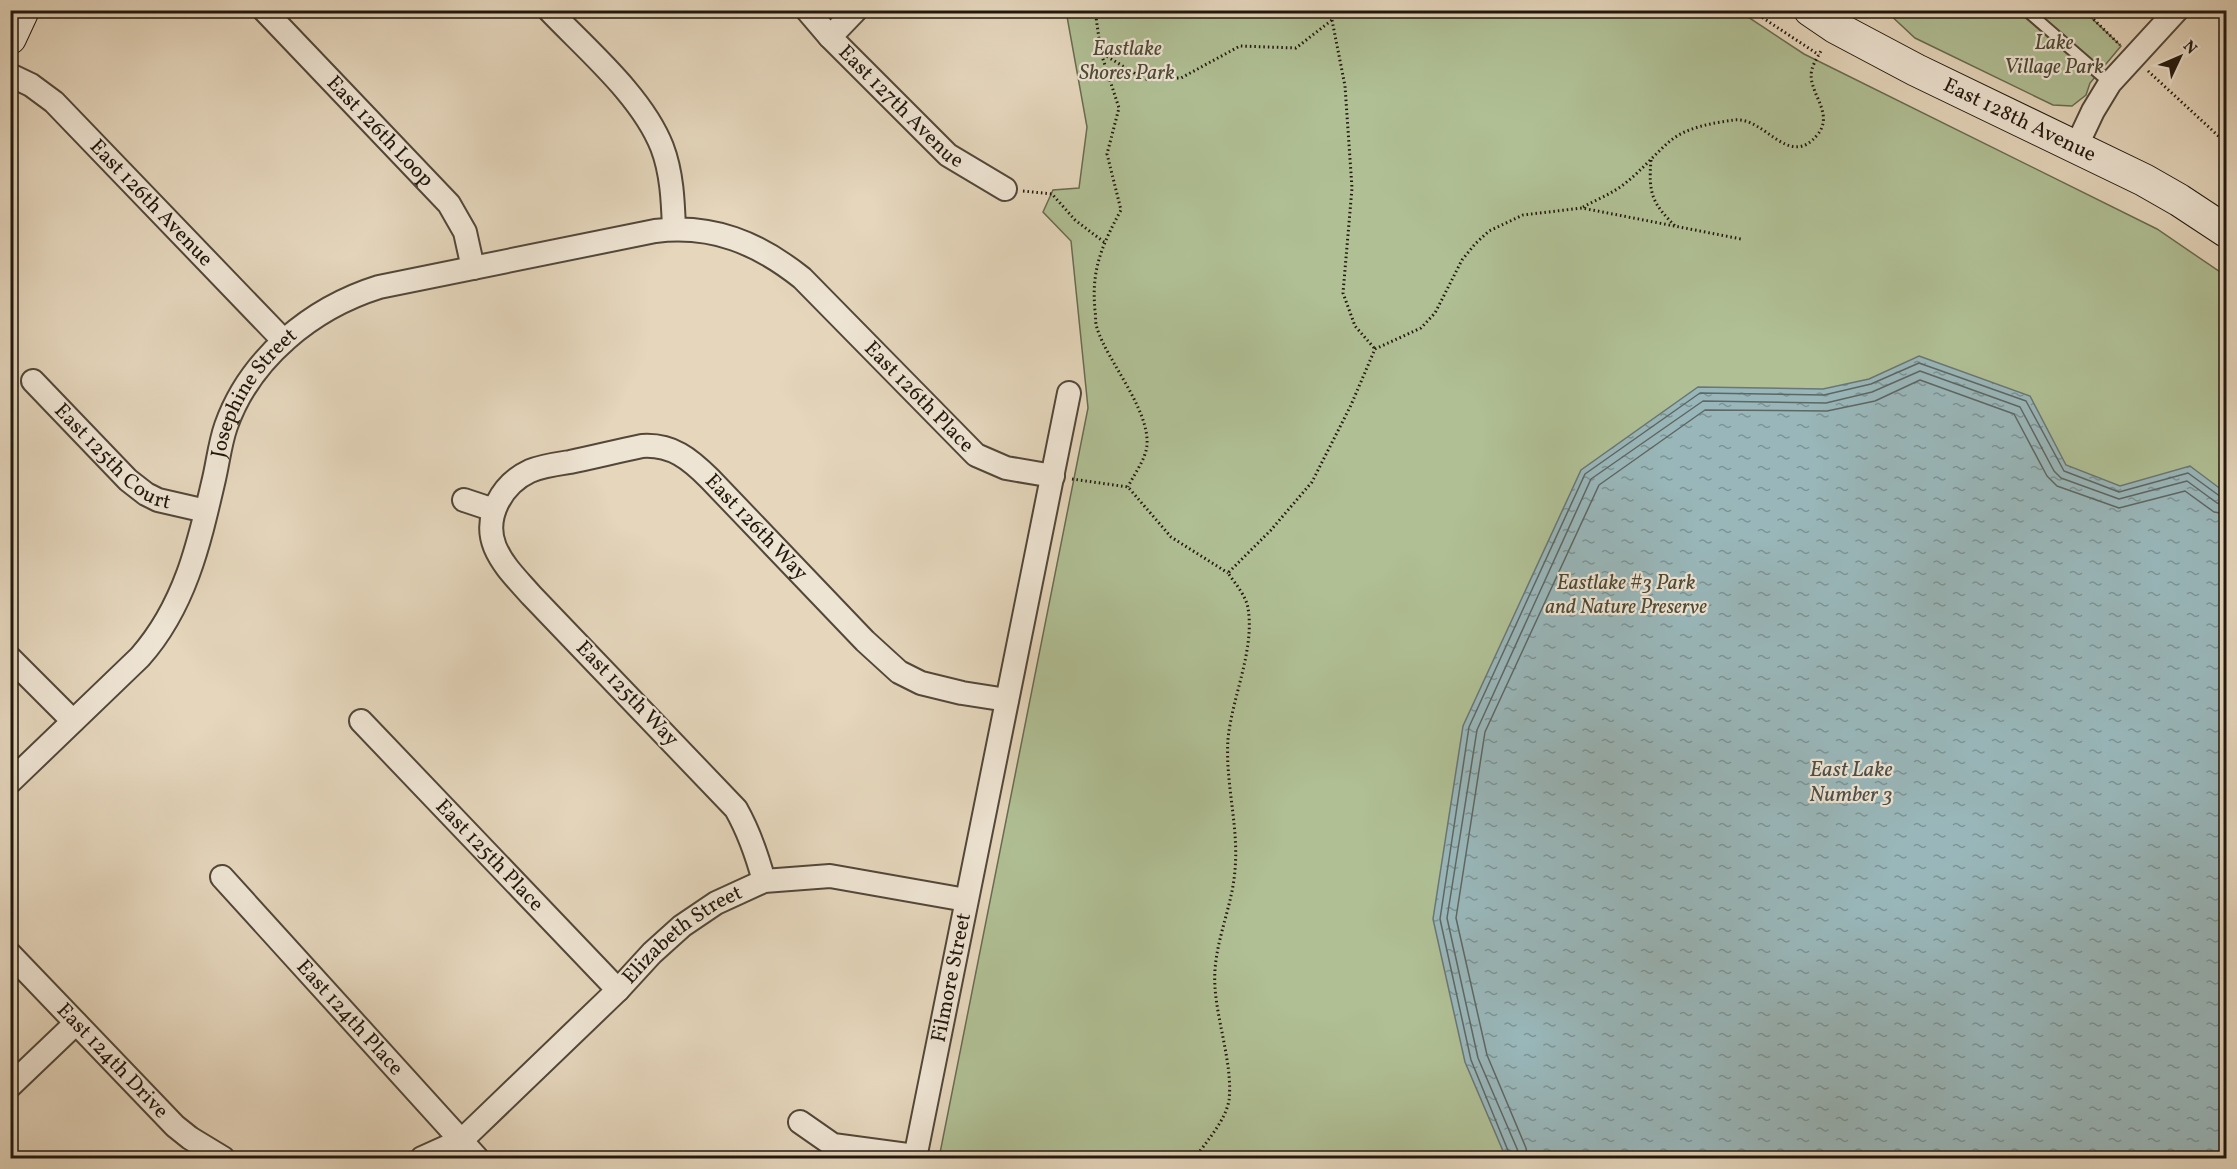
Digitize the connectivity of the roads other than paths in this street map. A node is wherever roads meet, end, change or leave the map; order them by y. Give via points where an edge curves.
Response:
1 (23, 10) edge
2 (264, 10) edge
3 (549, 10) edge
4 (807, 10) edge
5 (856, 10) edge
6 (1810, 10) edge
7 (2026, 10) edge
8 (2177, 10) edge
9 (10, 38) edge
10 (830, 38) junction
11 (10, 75) edge
12 (2110, 83) junction
13 (2076, 147) junction
14 (1005, 189) road end
15 (675, 229) junction
16 (2226, 231) edge
17 (473, 268) junction
18 (284, 341) junction
19 (33, 381) dead end
20 (1069, 393) dead end
21 (1053, 476) junction
22 (464, 500) dead end
23 (494, 510) junction
24 (206, 512) junction
25 (10, 658) edge
26 (1007, 700) junction
27 (74, 721) junction
28 (361, 721) dead end
29 (10, 782) edge
30 (222, 877) dead end
31 (764, 880) junction
32 (966, 900) junction
33 (10, 954) edge
34 (618, 990) junction
35 (76, 1023) junction
36 (10, 1086) edge
37 (800, 1122) dead end
38 (462, 1140) junction
39 (915, 1157) edge
40 (223, 1158) edge
41 (422, 1158) edge
42 (477, 1158) edge

1 - 9 main road
2 - 17 street, East 126th Loop via 449,204 465,232
3 - 15 street via 632,96 650,122 666,159
4 - 10 street, East 127th Avenue
5 - 10 street
6 - 13 main road, East 128th Avenue via 1916,70
7 - 12 lane
8 - 12 street
10 - 14 street, East 127th Avenue via 948,155
11 - 18 street, East 126th Avenue via 54,102
12 - 13 street
13 - 16 main road, East 128th Avenue via 2179,200
15 - 17 street, Josephine Street
15 - 21 street, East 126th Place via 725,236 778,259 802,278 976,455 1006,468
17 - 18 street, Josephine Street via 357,294 306,322
18 - 24 street, Josephine Street via 238,397 226,427
19 - 24 street, East 125th Court via 146,494
20 - 21 street
21 - 26 street
22 - 23 street
23 - 26 street, East 126th Way via 503,492 538,469 642,446 683,454 899,672 921,684
23 - 31 street, East 125th Way via 492,537 507,567 736,809 749,831
24 - 27 street, Josephine Street via 188,579 156,638
25 - 27 street
26 - 32 street, Filmore Street
27 - 29 street, Josephine Street
28 - 34 street, East 125th Place
30 - 38 street, East 124th Place
31 - 32 street, Elizabeth Street via 830,876
31 - 34 street, Elizabeth Street via 698,914 652,952
32 - 39 street, Filmore Street
33 - 35 street, East 124th Drive
34 - 38 street, Elizabeth Street
35 - 36 street
35 - 40 street, East 124th Drive via 175,1126
37 - 39 street via 833,1145
38 - 41 street
38 - 42 street, East 124th Place

